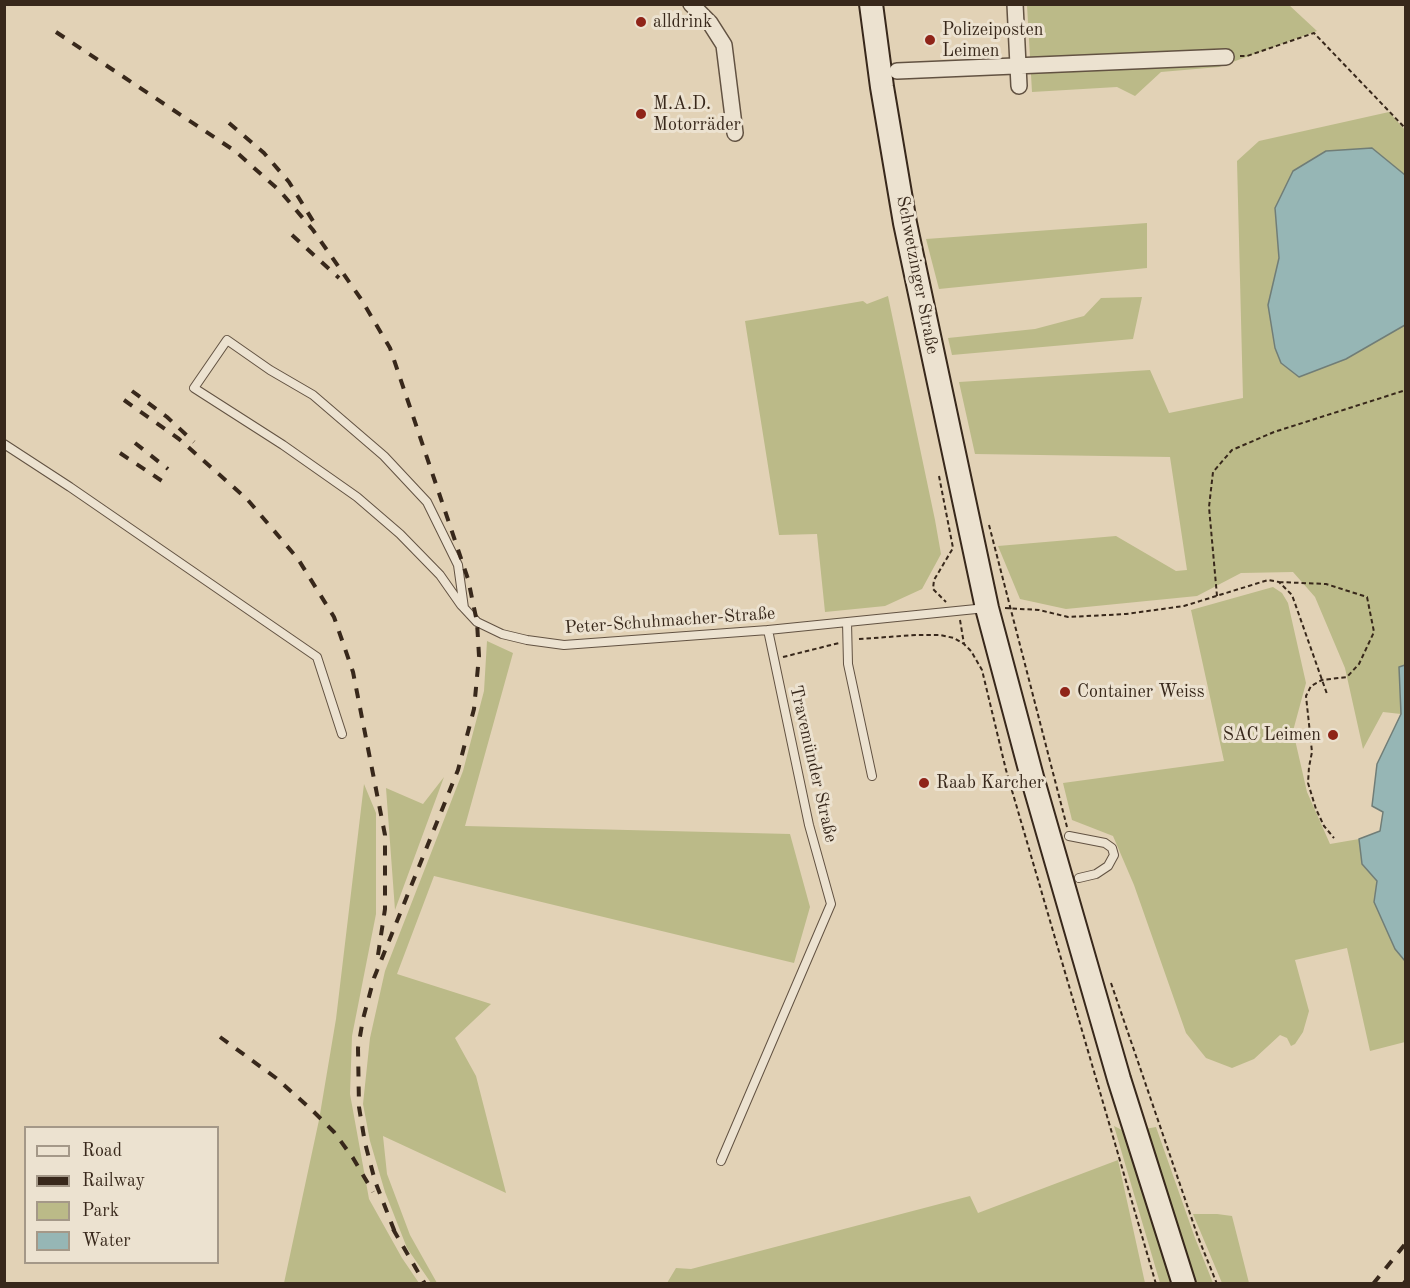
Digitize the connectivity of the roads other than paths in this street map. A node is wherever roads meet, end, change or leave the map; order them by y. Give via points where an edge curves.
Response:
1 (691, 4) edge
2 (871, 4) edge
3 (1015, 4) edge
4 (1226, 57) road end
5 (1019, 65) junction
6 (897, 70) dead end
7 (1019, 86) dead end
8 (735, 133) dead end
9 (4, 444) edge
10 (464, 608) junction
11 (987, 608) junction
12 (847, 622) junction
13 (768, 630) junction
14 (342, 734) dead end
15 (872, 776) dead end
16 (1069, 836) road end
17 (1079, 878) dead end
18 (721, 1161) dead end
19 (1185, 1284) edge

1 - 8 street via 724,45
2 - 11 main road, Schwetzinger Straße via 905,223
3 - 5 street
4 - 5 street
5 - 6 street
5 - 7 street
9 - 14 lane via 317,657
10 - 10 lane, Peter-Schuhmacher-Straße via 440,575 357,497 194,388 227,340 313,395 384,456 427,502 458,565
10 - 13 lane, Peter-Schuhmacher-Straße via 477,622 502,634 564,645
11 - 12 lane, Peter-Schuhmacher-Straße
11 - 19 main road, Schwetzinger Straße via 1116,1067
12 - 13 lane, Peter-Schuhmacher-Straße
12 - 15 lane via 848,664
13 - 18 lane, Travemünder Straße via 809,825 831,904
16 - 17 lane via 1105,843 1114,855 1108,866 1096,874

